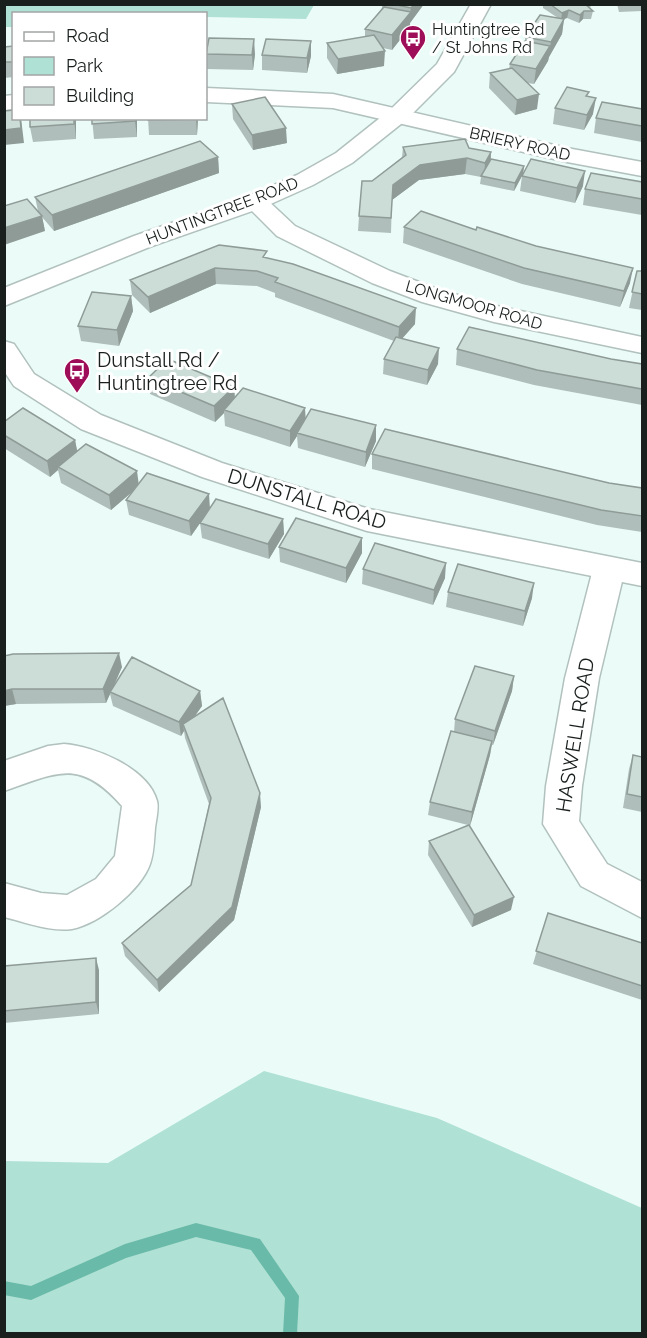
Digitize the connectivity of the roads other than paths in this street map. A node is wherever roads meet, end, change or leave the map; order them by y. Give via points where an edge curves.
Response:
1 (481, 4) edge
2 (207, 95) edge
3 (398, 115) junction
4 (642, 169) edge
5 (255, 202) junction
6 (4, 298) edge
7 (642, 345) edge
8 (4, 350) edge
9 (609, 569) junction
10 (642, 575) edge
11 (4, 777) edge
12 (4, 900) edge
13 (642, 901) edge

1 - 3 street, HUNTINGTREE ROAD via 446,67
2 - 3 street, BRIERY ROAD via 333,101
3 - 4 street, BRIERY ROAD
3 - 5 street, HUNTINGTREE ROAD via 344,158
5 - 6 street, HUNTINGTREE ROAD via 143,241
5 - 7 street, LONGMOOR ROAD via 286,231 381,277 431,296 494,314
8 - 9 street, DUNSTALL ROAD via 24,380 91,422 212,470 367,520
9 - 10 street, DUNSTALL ROAD
9 - 13 street, HASWELL ROAD via 582,678 561,824 594,875
11 - 12 street via 40,762 72,758 101,766 121,779 140,802 133,862 109,891 71,912 41,910

